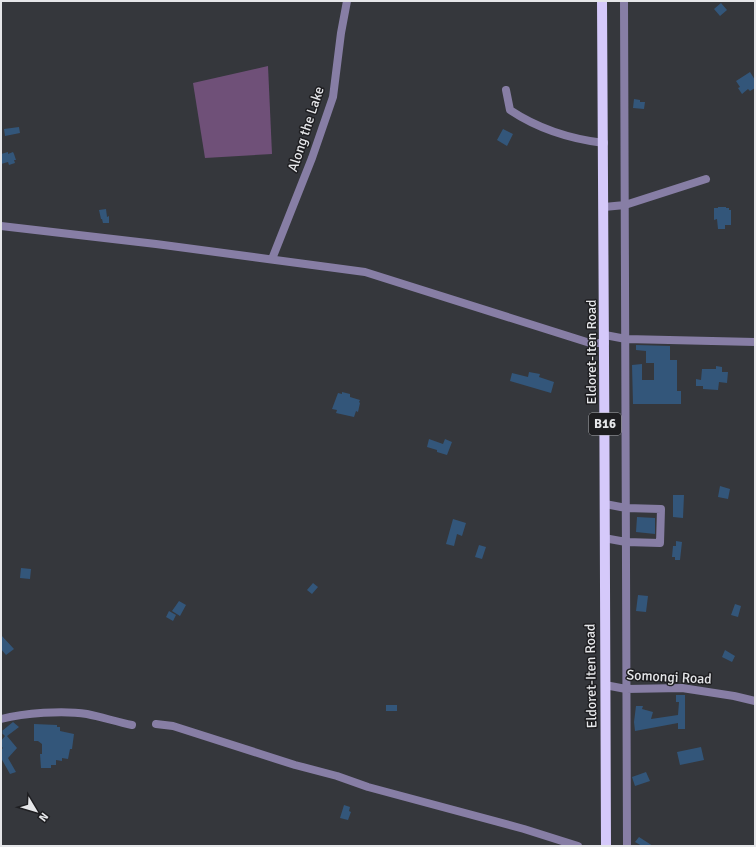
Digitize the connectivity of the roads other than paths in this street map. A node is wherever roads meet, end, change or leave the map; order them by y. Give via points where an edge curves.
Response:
1 (347, 1) edge
2 (602, 1) edge
3 (624, 1) edge
4 (506, 90) dead end
5 (604, 143) junction
6 (706, 179) dead end
7 (625, 205) junction
8 (604, 207) junction
9 (1, 226) edge
10 (272, 259) junction
11 (605, 339) junction
12 (626, 339) junction
13 (755, 342) edge
14 (605, 504) junction
15 (626, 508) junction
16 (604, 538) junction
17 (626, 542) junction
18 (605, 686) junction
19 (626, 689) junction
20 (755, 700) edge
21 (1, 719) edge
22 (156, 724) dead end
23 (132, 725) dead end
24 (578, 846) edge
25 (606, 846) edge
26 (627, 846) edge

1 - 10 street, Along the Lake via 333,97
2 - 5 main road, Eldoret-Iten Road / B16
3 - 7 street
4 - 5 street via 510,110 524,120 592,142
5 - 8 main road, Eldoret-Iten Road / B16
6 - 7 street
7 - 8 street
7 - 12 street
8 - 11 main road, Eldoret-Iten Road / B16
9 - 10 street
10 - 11 street via 366,272 590,343
11 - 12 street
11 - 14 main road, Eldoret-Iten Road / B16
12 - 13 street
12 - 15 street
14 - 15 street
14 - 16 main road, Eldoret-Iten Road / B16
15 - 17 street
15 - 17 street via 661,509 660,544
16 - 17 street
16 - 18 main road, Eldoret-Iten Road / B16
17 - 19 street
18 - 19 street, Somongi Road
18 - 25 main road, Eldoret-Iten Road / B16
19 - 20 street, Somongi Road via 682,688
19 - 26 street
21 - 23 street via 14,715 57,712 85,714
22 - 24 street via 173,726 368,787

